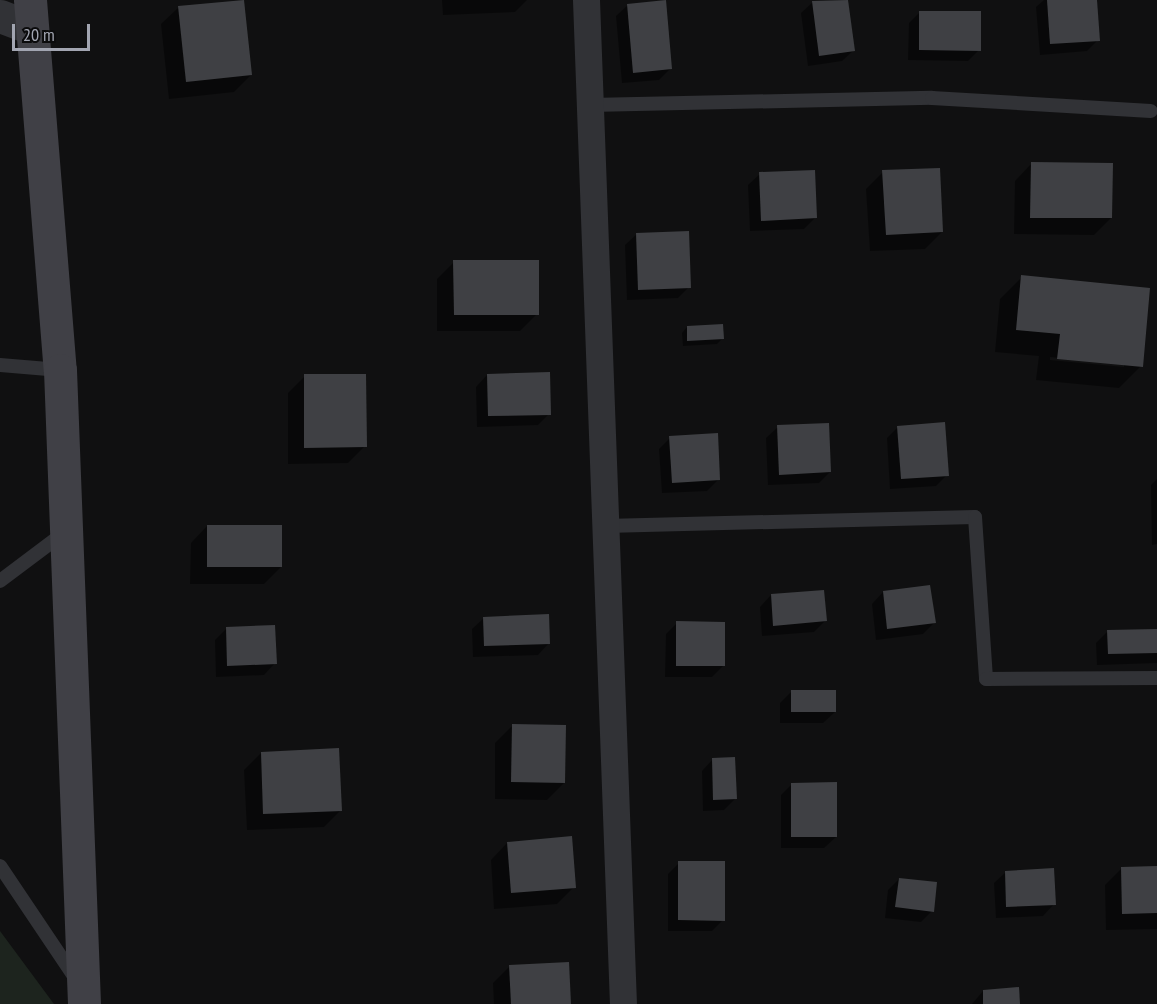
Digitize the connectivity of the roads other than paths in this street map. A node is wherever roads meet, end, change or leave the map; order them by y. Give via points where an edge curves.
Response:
1 (586, 0) edge
2 (31, 14) edge
3 (0, 16) edge
4 (590, 105) junction
5 (1151, 111) dead end
6 (0, 365) edge
7 (60, 370) junction
8 (605, 526) junction
9 (66, 532) junction
10 (0, 581) edge
11 (1157, 678) edge
12 (0, 866) edge
13 (83, 997) edge
14 (622, 1004) edge

1 - 4 street
2 - 3 street
2 - 7 main road
4 - 5 lane via 932,98
4 - 8 street
6 - 7 lane
7 - 9 main road
8 - 11 lane via 975,517 986,680
8 - 14 street
9 - 10 lane
9 - 13 main road
12 - 13 lane

